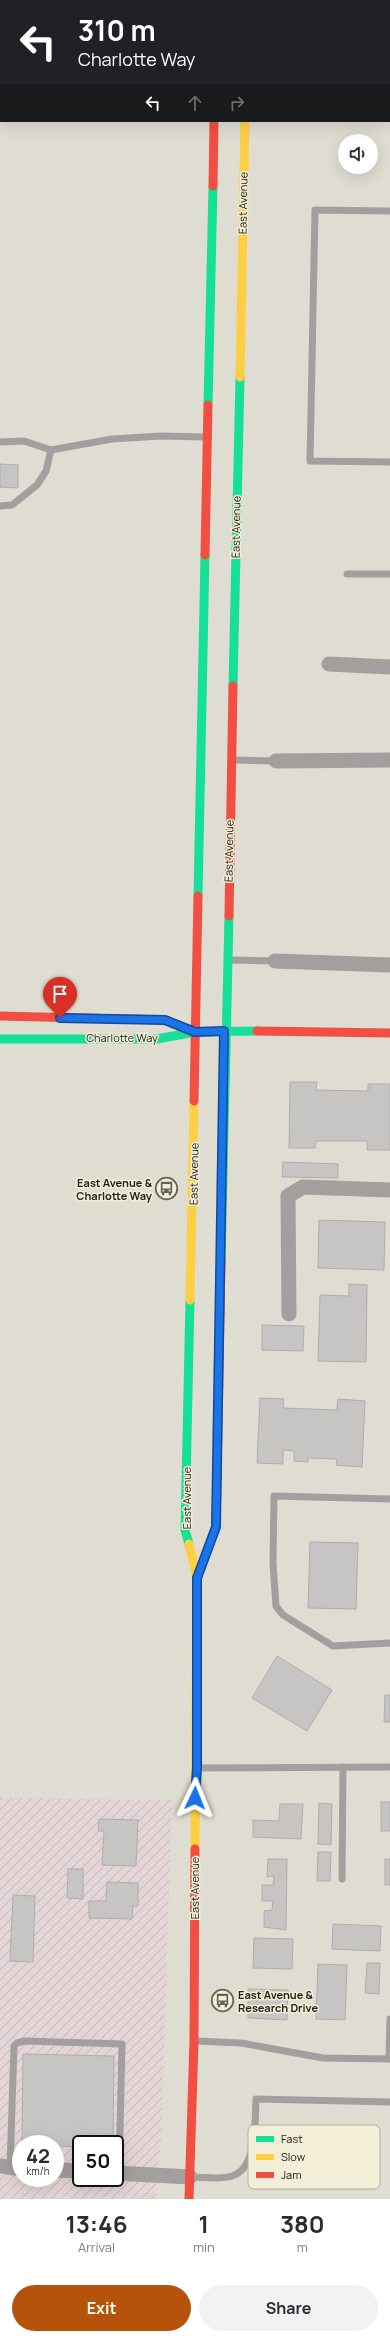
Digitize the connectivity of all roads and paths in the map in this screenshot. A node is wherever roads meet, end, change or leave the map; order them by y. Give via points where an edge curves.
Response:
1 (214, 122) edge
2 (245, 122) edge
3 (390, 211) edge
4 (206, 437) junction
5 (0, 442) edge
6 (51, 450) junction
7 (390, 462) edge
8 (0, 506) edge
9 (347, 574) dead end
10 (390, 574) edge
11 (329, 664) dead end
12 (390, 667) edge
13 (232, 760) junction
14 (390, 760) edge
15 (276, 761) joint
16 (226, 960) junction
17 (275, 961) joint
18 (390, 965) edge
19 (0, 1016) edge
20 (224, 1031) junction
21 (195, 1032) junction
22 (390, 1034) edge
23 (0, 1039) edge
24 (390, 1190) edge
25 (289, 1314) dead end
26 (390, 1499) edge
27 (197, 1578) junction
28 (390, 1643) edge
29 (343, 1767) junction
30 (390, 1767) edge
31 (197, 1768) junction
32 (342, 1879) dead end
33 (390, 2019) edge
34 (194, 2041) junction
35 (390, 2058) edge
36 (390, 2102) edge
37 (255, 2125) edge
38 (118, 2135) edge
39 (248, 2162) edge
40 (10, 2167) edge
41 (124, 2173) edge
42 (190, 2176) junction
43 (189, 2199) edge

1 - 4 main road, East Avenue
2 - 13 main road, East Avenue
3 - 7 lane via 315,210 310,461
4 - 6 lane via 112,439
4 - 21 main road, East Avenue
5 - 6 lane via 24,441
6 - 8 lane via 46,471 36,485 12,505
9 - 10 lane
11 - 12 street
13 - 15 lane
13 - 16 main road, East Avenue
14 - 15 street
16 - 17 lane
16 - 20 main road, East Avenue
17 - 18 street
19 - 21 main road, Charlotte Way via 165,1020
20 - 21 main road, Charlotte Way
20 - 22 main road, Charlotte Way
20 - 27 main road, East Avenue via 216,1527
21 - 23 main road, Charlotte Way via 157,1039
21 - 27 main road, East Avenue via 185,1530
24 - 25 street via 303,1187 288,1196
26 - 28 lane via 274,1496 273,1563 276,1606 283,1616 333,1646
27 - 31 main road, East Avenue
29 - 30 lane
29 - 31 lane
29 - 32 lane
31 - 34 main road, East Avenue
33 - 35 lane
34 - 35 lane via 241,2043 323,2058
34 - 42 main road, East Avenue
36 - 37 lane via 256,2099
38 - 40 lane via 122,2044 17,2043 14,2046
39 - 42 lane via 241,2173 230,2177
41 - 42 street
42 - 43 main road, East Avenue

